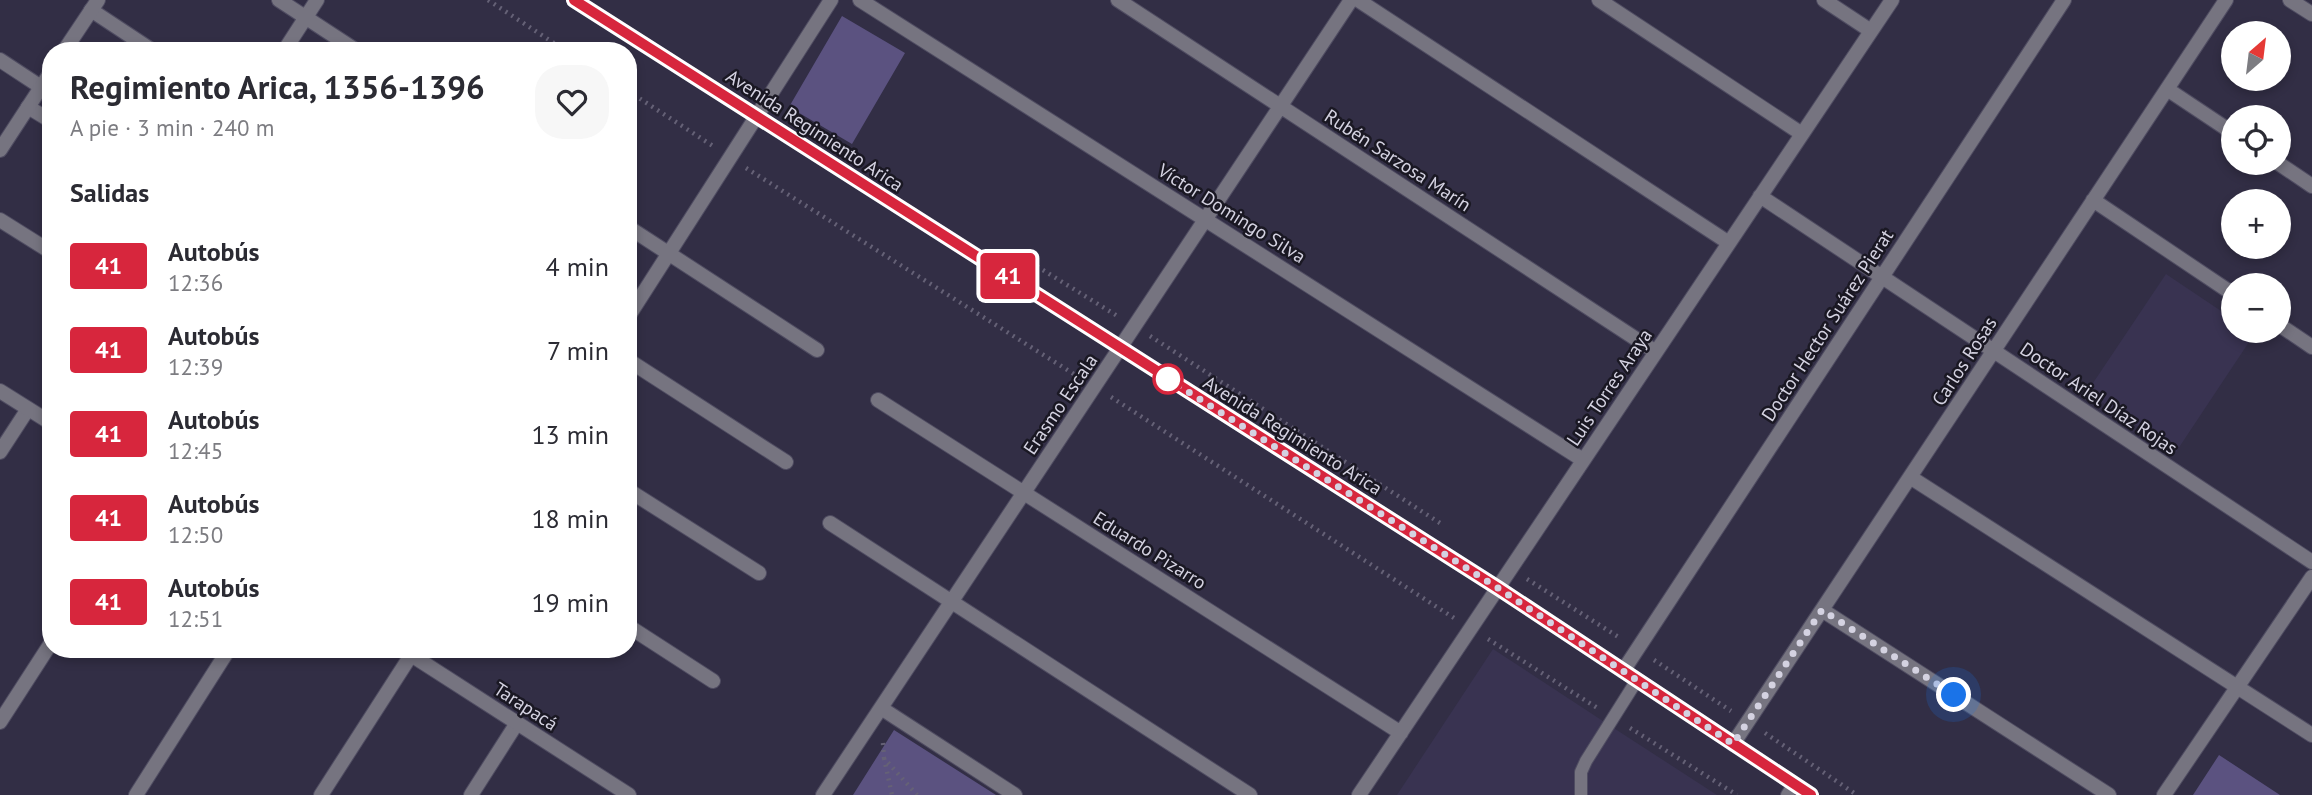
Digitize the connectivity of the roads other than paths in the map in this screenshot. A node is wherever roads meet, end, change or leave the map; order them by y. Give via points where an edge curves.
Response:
1 (279, 0) edge
2 (317, 0) edge
3 (574, 0) edge
4 (831, 0) edge
5 (860, 0) edge
6 (1118, 0) edge
7 (1351, 0) edge
8 (1358, 0) edge
9 (1599, 0) edge
10 (1824, 0) edge
11 (1892, 0) edge
12 (2064, 0) edge
13 (2226, 0) edge
14 (2290, 0) edge
15 (94, 5) edge
16 (2312, 15) edge
17 (306, 17) junction
18 (1871, 31) junction
19 (70, 42) edge
20 (141, 42) edge
21 (290, 42) edge
22 (344, 42) edge
23 (0, 60) edge
24 (41, 87) joint
25 (2167, 89) junction
26 (28, 107) junction
27 (1281, 107) junction
28 (42, 116) edge
29 (757, 116) junction
30 (2221, 125) edge
31 (1802, 134) junction
32 (0, 150) edge
33 (2291, 172) edge
34 (2312, 186) edge
35 (1760, 196) junction
36 (2093, 200) junction
37 (1205, 219) junction
38 (0, 220) edge
39 (637, 233) edge
40 (1729, 243) junction
41 (42, 246) edge
42 (668, 253) junction
43 (1882, 277) junction
44 (2221, 286) edge
45 (637, 303) edge
46 (2291, 333) edge
47 (2312, 347) edge
48 (1120, 348) junction
49 (817, 350) dead end
50 (1994, 351) junction
51 (1656, 352) junction
52 (637, 366) edge
53 (0, 391) edge
54 (878, 400) dead end
55 (28, 409) junction
56 (42, 418) edge
57 (0, 452) edge
58 (1583, 460) junction
59 (786, 462) dead end
60 (1910, 477) junction
61 (1024, 493) junction
62 (637, 496) edge
63 (830, 523) dead end
64 (2312, 562) edge
65 (759, 573) dead end
66 (2312, 577) edge
67 (1498, 588) junction
68 (951, 602) junction
69 (1822, 610) junction
70 (637, 632) edge
71 (42, 657) edge
72 (223, 658) edge
73 (405, 658) edge
74 (420, 658) edge
75 (1623, 671) junction
76 (1637, 680) junction
77 (713, 681) dead end
78 (2238, 686) junction
79 (881, 708) junction
80 (0, 722) edge
81 (517, 723) junction
82 (1401, 733) junction
83 (2312, 736) edge
84 (1733, 744) junction
85 (610, 790) edge
86 (1790, 790) edge
87 (136, 795) edge
88 (321, 795) edge
89 (471, 795) edge
90 (629, 795) edge
91 (823, 795) edge
92 (1015, 795) edge
93 (1250, 795) edge
94 (1359, 795) edge
95 (1581, 795) edge
96 (1811, 795) edge
97 (2109, 795) edge
98 (2164, 795) edge

1 - 17 street
2 - 17 street
3 - 29 street, Avenida Regimiento Arica
4 - 29 street
5 - 37 street, Víctor Domingo Silva
6 - 27 street, Rubén Sarzosa Marín
7 - 27 street, Erasmo Escala
8 - 40 street
9 - 31 street
10 - 18 street
11 - 18 street, Luis Torres Araya
12 - 43 street, Doctor Hector Suárez Pierat
13 - 25 street, Carlos Rosas
14 - 16 street
15 - 19 street
15 - 20 street
17 - 21 street
17 - 22 street
18 - 31 street, Luis Torres Araya
23 - 24 street
24 - 26 street
25 - 30 street
25 - 36 street, Carlos Rosas
26 - 28 street
26 - 32 street
27 - 37 street, Erasmo Escala
27 - 51 street, Rubén Sarzosa Marín
29 - 42 street
29 - 48 street, Avenida Regimiento Arica
31 - 35 street, Luis Torres Araya
33 - 34 street
35 - 40 street, Luis Torres Araya
35 - 43 street, Doctor Ariel Díaz Rojas
36 - 44 street
36 - 50 street, Carlos Rosas
37 - 48 street, Erasmo Escala
37 - 58 street, Víctor Domingo Silva
38 - 41 street
39 - 42 street
40 - 51 street, Luis Torres Araya
42 - 45 street
42 - 49 street
43 - 50 street, Doctor Ariel Díaz Rojas
43 - 75 street, Doctor Hector Suárez Pierat
46 - 47 street
48 - 61 street, Erasmo Escala
48 - 67 street, Avenida Regimiento Arica
50 - 60 street, Carlos Rosas
50 - 64 street, Doctor Ariel Díaz Rojas
51 - 58 street, Luis Torres Araya
52 - 59 street
53 - 55 street
54 - 61 street, Eduardo Pizarro
55 - 56 street
55 - 57 street
58 - 67 street, Luis Torres Araya
60 - 69 street, Carlos Rosas
60 - 78 street
61 - 68 street, Erasmo Escala
61 - 82 street, Eduardo Pizarro
62 - 65 street
63 - 68 street
66 - 78 street
67 - 75 street, Avenida Regimiento Arica
67 - 82 street, Luis Torres Araya
68 - 79 street, Erasmo Escala
68 - 93 street
69 - 84 street, Carlos Rosas
69 - 97 street
70 - 77 street
71 - 80 street
72 - 87 street
73 - 88 street
74 - 81 street, Tarapacá
75 - 76 street, Avenida Regimiento Arica
76 - 84 street, Avenida Regimiento Arica
76 - 95 lane via 1586,761
78 - 83 street
78 - 98 street
79 - 91 street, Erasmo Escala
79 - 92 street
81 - 85 street, Tarapacá
81 - 89 street
82 - 94 street, Luis Torres Araya
84 - 86 street, Avenida Regimiento Arica
85 - 90 street, Tarapacá
86 - 96 street, Avenida Regimiento Arica

